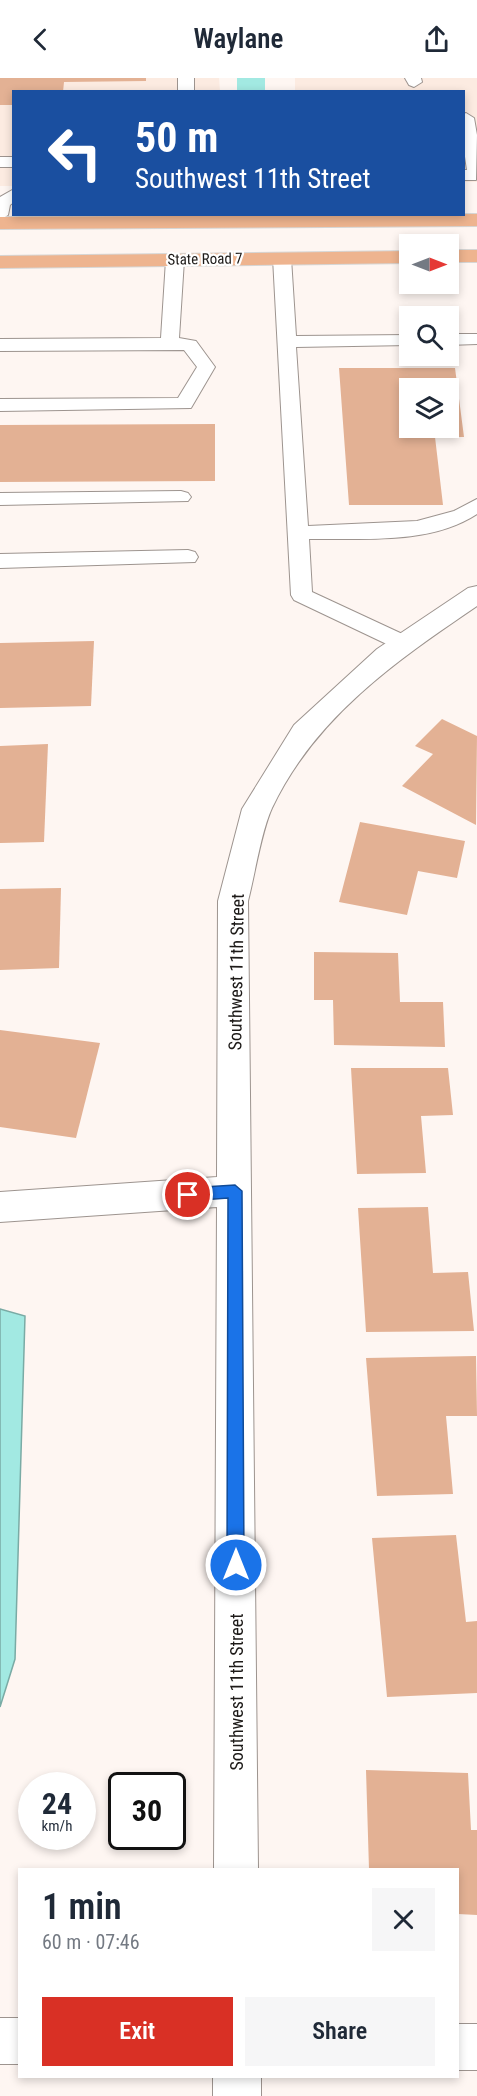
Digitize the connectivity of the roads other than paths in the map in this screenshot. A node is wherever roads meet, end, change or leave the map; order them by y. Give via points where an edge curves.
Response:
1 (469, 118) edge
2 (465, 175) edge
3 (12, 196) edge
4 (0, 216) edge
5 (325, 217) edge
6 (477, 220) edge
7 (0, 224) edge
8 (459, 256) edge
9 (477, 256) edge
10 (399, 257) edge
11 (282, 258) junction
12 (175, 260) junction
13 (0, 262) edge
14 (477, 339) edge
15 (399, 340) edge
16 (459, 340) edge
17 (287, 342) junction
18 (170, 343) junction
19 (0, 345) edge
20 (0, 405) edge
21 (181, 497) dead end
22 (0, 499) edge
23 (477, 505) edge
24 (298, 533) junction
25 (188, 557) dead end
26 (0, 561) edge
27 (477, 594) edge
28 (403, 643) junction
29 (235, 1191) junction
30 (0, 1208) edge
31 (236, 1868) edge
32 (0, 2041) edge
33 (18, 2042) edge
34 (459, 2047) edge
35 (477, 2048) edge
36 (237, 2078) edge
37 (237, 2096) edge

1 - 2 lane via 476,175
3 - 4 lane via 2,203
5 - 6 main road
5 - 7 main road
8 - 9 main road
10 - 11 main road, State Road 7
11 - 12 main road, State Road 7
11 - 17 lane
12 - 13 main road, State Road 7
12 - 18 lane
14 - 16 lane
15 - 17 lane
17 - 24 lane
18 - 19 lane
18 - 20 lane via 190,345 206,367 184,405
21 - 22 lane
23 - 24 lane via 465,516 429,528
24 - 28 lane via 302,595
25 - 26 lane
27 - 28 street, Southwest 11th Street
28 - 29 street, Southwest 11th Street via 304,732 257,809 233,901
29 - 30 street
29 - 31 street, Southwest 11th Street
32 - 33 street
34 - 35 street
36 - 37 street

